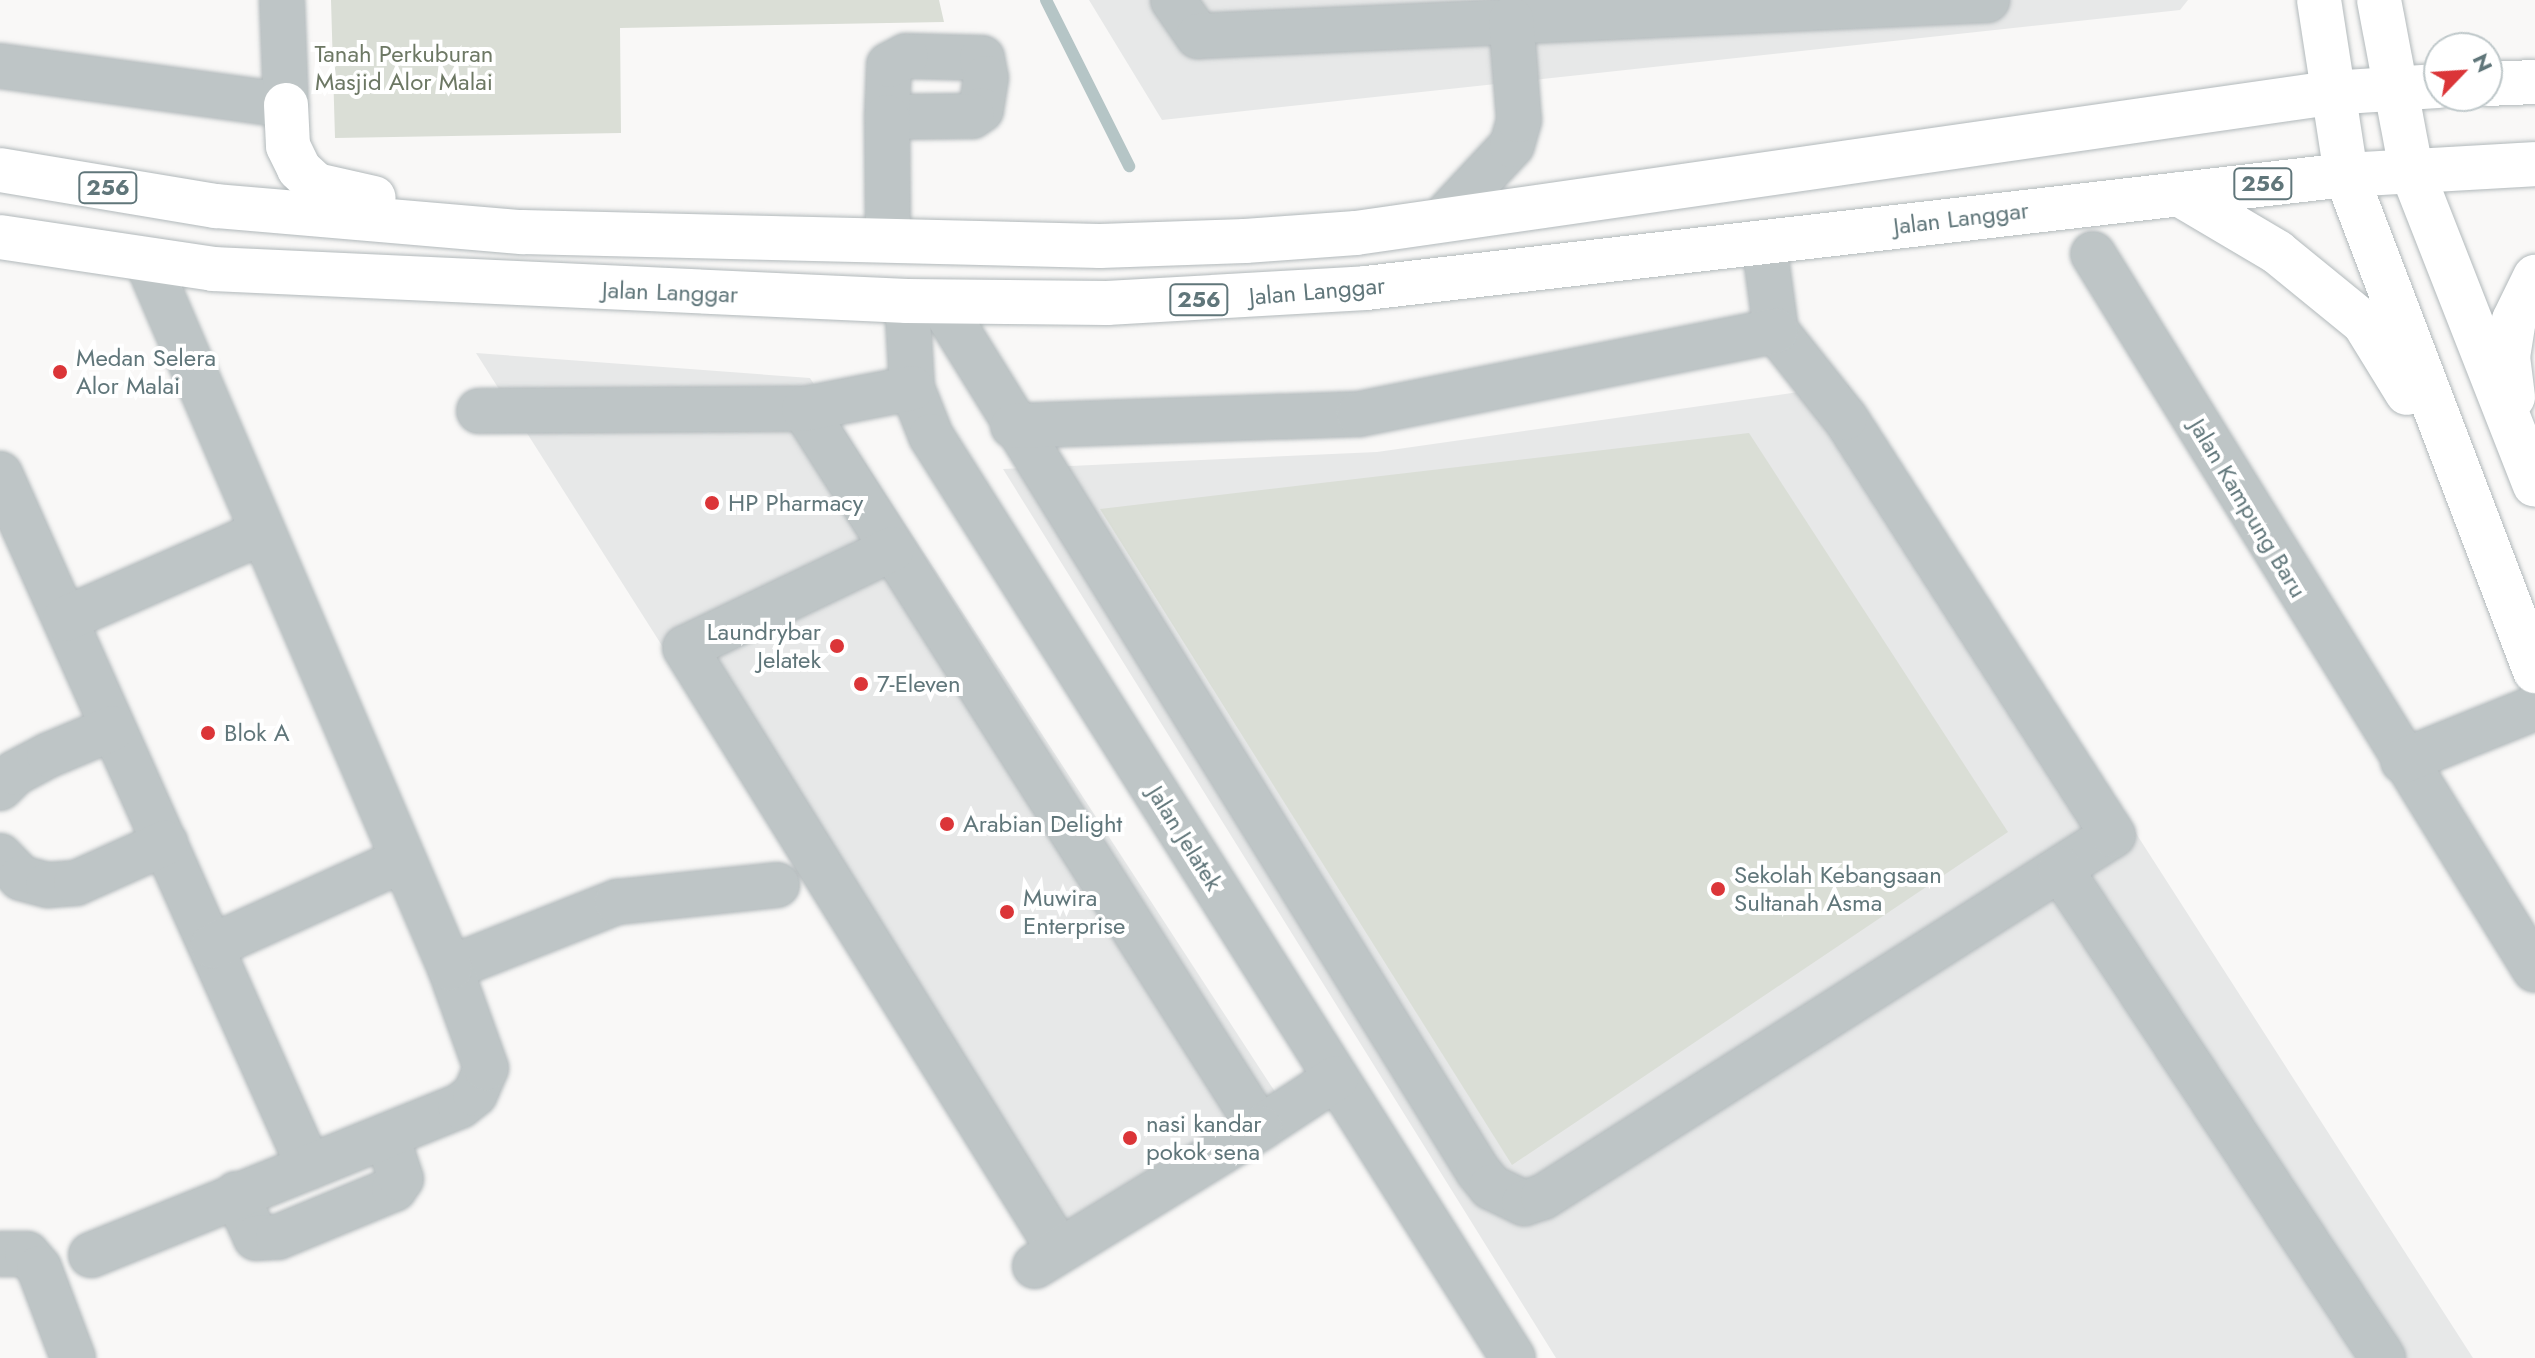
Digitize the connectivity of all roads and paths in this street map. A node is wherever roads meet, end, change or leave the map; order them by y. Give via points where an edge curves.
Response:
1 (282, 0) edge
2 (1173, 0) edge
3 (1987, 0) edge
4 (2319, 0) edge
5 (2379, 0) edge
6 (1511, 19) junction
7 (0, 66) edge
8 (2535, 82) edge
9 (2503, 83) edge
10 (2423, 87) edge
11 (2394, 88) junction
12 (2330, 93) junction
13 (286, 105) junction
14 (887, 117) dead end
15 (2535, 164) edge
16 (2411, 169) junction
17 (0, 170) edge
18 (2346, 175) junction
19 (2179, 194) junction
20 (1443, 219) junction
21 (522, 232) junction
22 (0, 237) edge
23 (888, 239) junction
24 (1764, 243) junction
25 (2093, 254) dead end
26 (147, 261) junction
27 (2535, 277) edge
28 (924, 301) junction
29 (1776, 331) junction
30 (912, 388) junction
31 (804, 409) junction
32 (479, 411) dead end
33 (1013, 426) junction
34 (2528, 468) edge
35 (0, 474) edge
36 (2459, 476) junction
37 (261, 533) junction
38 (892, 549) junction
39 (65, 619) junction
40 (2535, 671) edge
41 (2535, 708) edge
42 (113, 728) junction
43 (2403, 761) junction
44 (0, 788) edge
45 (165, 843) junction
46 (0, 856) edge
47 (403, 860) junction
48 (2060, 869) junction
49 (777, 885) dead end
50 (213, 946) junction
51 (450, 968) junction
52 (2535, 970) edge
53 (1336, 1078) junction
54 (1260, 1128) junction
55 (387, 1137) junction
56 (309, 1167) junction
57 (236, 1194) junction
58 (13, 1254) edge
59 (91, 1255) dead end
60 (73, 1358) edge
61 (1513, 1358) edge
62 (2383, 1358) edge

1 - 13 street
2 - 6 street via 1198,36
3 - 6 street
4 - 12 main road
5 - 11 main road
6 - 20 street via 1519,120 1512,145
7 - 13 street
8 - 9 main road
10 - 11 main road, 256
11 - 12 main road, 256
11 - 16 main road
12 - 18 main road
12 - 20 main road, 256
13 - 21 main road via 288,146 299,169 316,185
14 - 23 street
15 - 16 main road, Jalan Langgar / 256
16 - 18 main road, Jalan Langgar / 256
16 - 34 main road
17 - 21 main road, 256 via 216,206
18 - 19 main road, Jalan Langgar / 256
18 - 36 main road
19 - 24 main road, Jalan Langgar / 256
19 - 36 main road via 2277,252 2364,323
20 - 23 main road, 256 via 1356,233 1245,241 1100,246
21 - 23 main road, 256
22 - 26 main road, Jalan Langgar / 256
24 - 28 main road, Jalan Langgar / 256 via 1249,297
24 - 29 street
25 - 43 street, Jalan Kampung Baru
26 - 28 main road, Jalan Langgar / 256 via 463,283
26 - 37 street
27 - 34 main road via 2514,320 2508,357
28 - 30 street, Jalan Jelatek
28 - 33 street
29 - 33 street via 1359,414
29 - 48 street via 1845,418 2113,835
30 - 31 street
30 - 53 street, Jalan Jelatek via 931,436
31 - 32 street
31 - 38 street
33 - 48 street via 1478,1171 1506,1197 1524,1203 1543,1197
35 - 39 street
36 - 40 main road
37 - 39 street
37 - 47 street
38 - 54 street
38 - 54 street via 685,648 1047,1258
39 - 42 street
41 - 43 street
42 - 44 street via 15,773
42 - 45 street
43 - 52 street, Jalan Kampung Baru
45 - 46 street via 76,883 21,878
45 - 50 street
47 - 50 street
47 - 51 street
48 - 62 street
49 - 51 street via 617,902
50 - 56 street
51 - 55 street via 485,1053 482,1082 460,1106
53 - 54 street
53 - 61 street, Jalan Jelatek
55 - 56 street
55 - 57 street via 401,1179 394,1189 278,1237 256,1238
56 - 57 street
57 - 59 street
58 - 60 street via 39,1268

